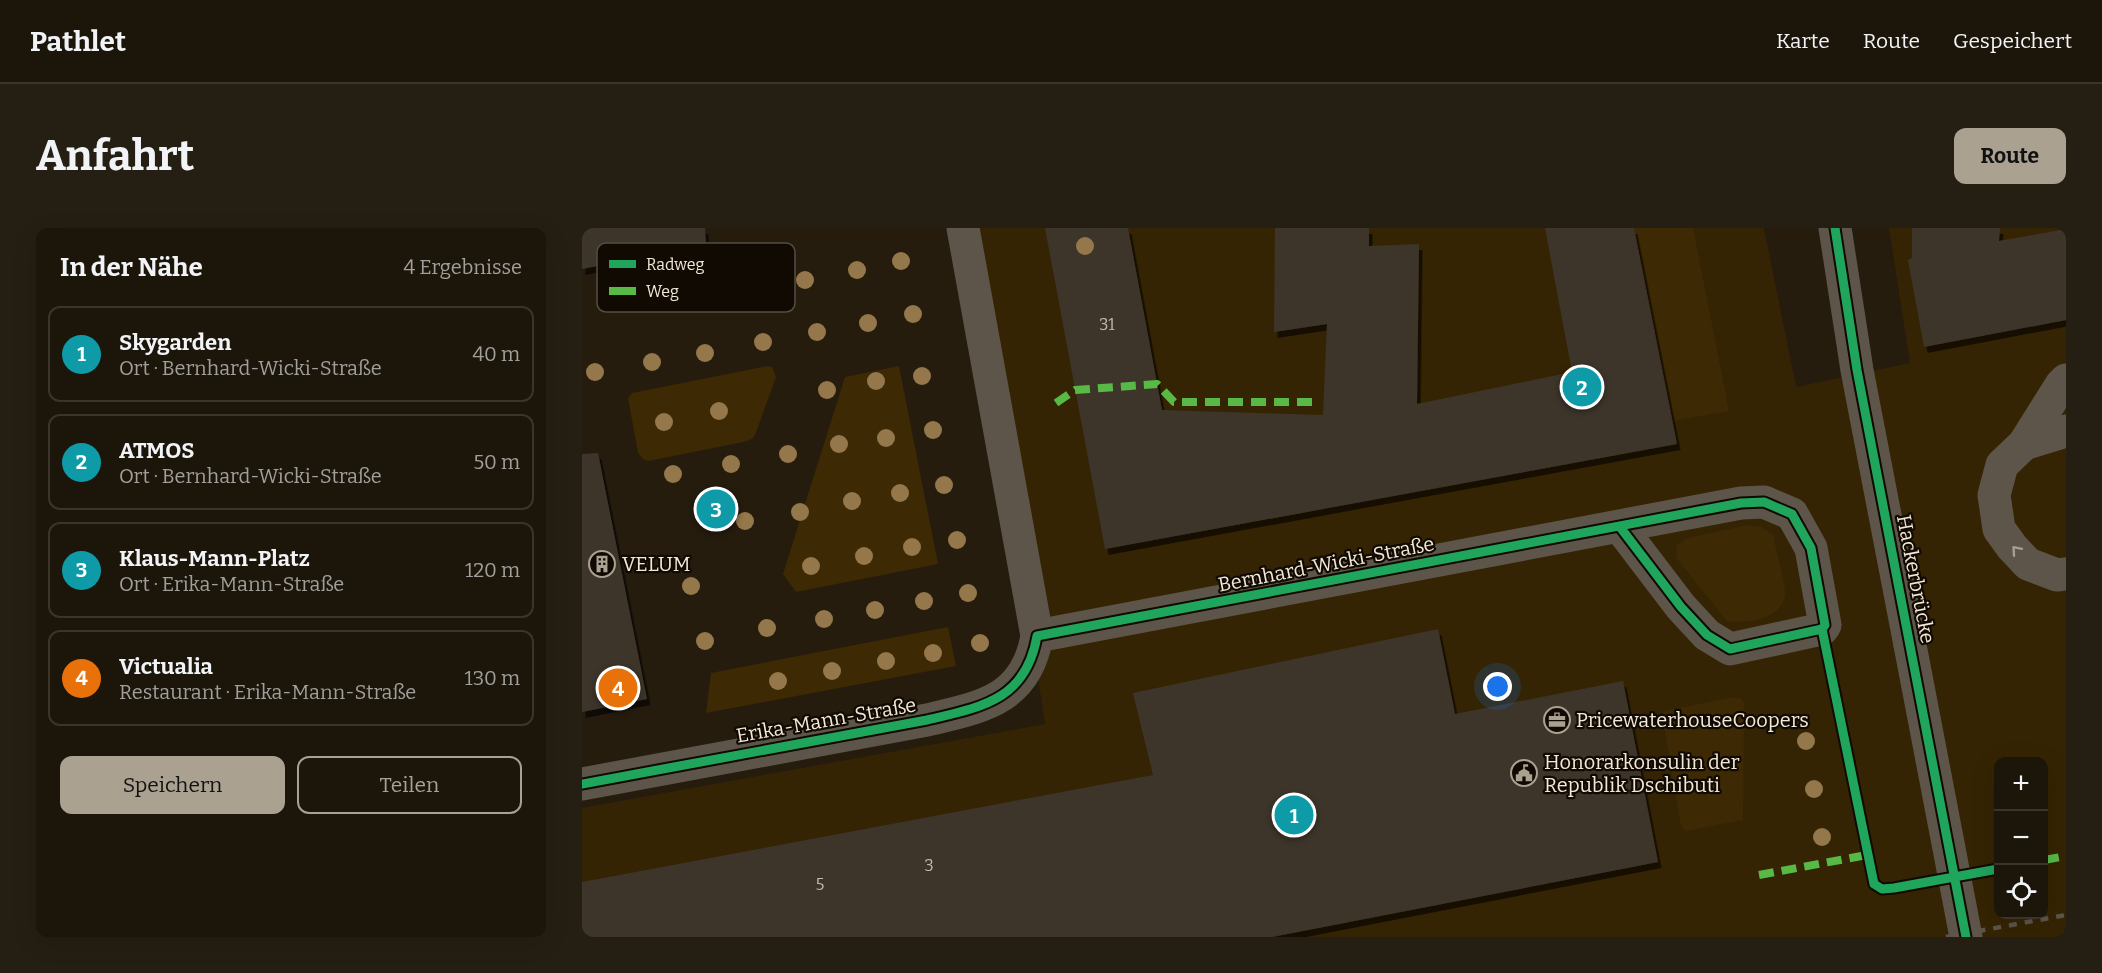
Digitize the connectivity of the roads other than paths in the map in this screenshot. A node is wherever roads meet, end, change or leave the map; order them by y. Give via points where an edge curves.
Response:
1 (963, 228) edge
2 (1835, 228) edge
3 (2066, 380) edge
4 (2066, 431) edge
5 (2024, 444) junction
6 (1620, 526) junction
7 (2066, 574) edge
8 (1037, 636) junction
9 (582, 784) edge
10 (1966, 937) edge

1 - 8 street
2 - 10 street, Hackerbrücke, bridge via 1857,370
3 - 5 street
4 - 5 street
7 -> 5 street via 2028,564 1999,529 1994,495 2002,465
6 - 6 street, Bernhard-Wicki-Straße via 1681,607 1707,635 1730,649 1822,629 1825,625 1811,548 1792,514 1764,502 1741,503
6 - 8 street, Bernhard-Wicki-Straße
8 - 9 street, Erika-Mann-Straße via 1034,656 1025,672 1006,694 979,708

